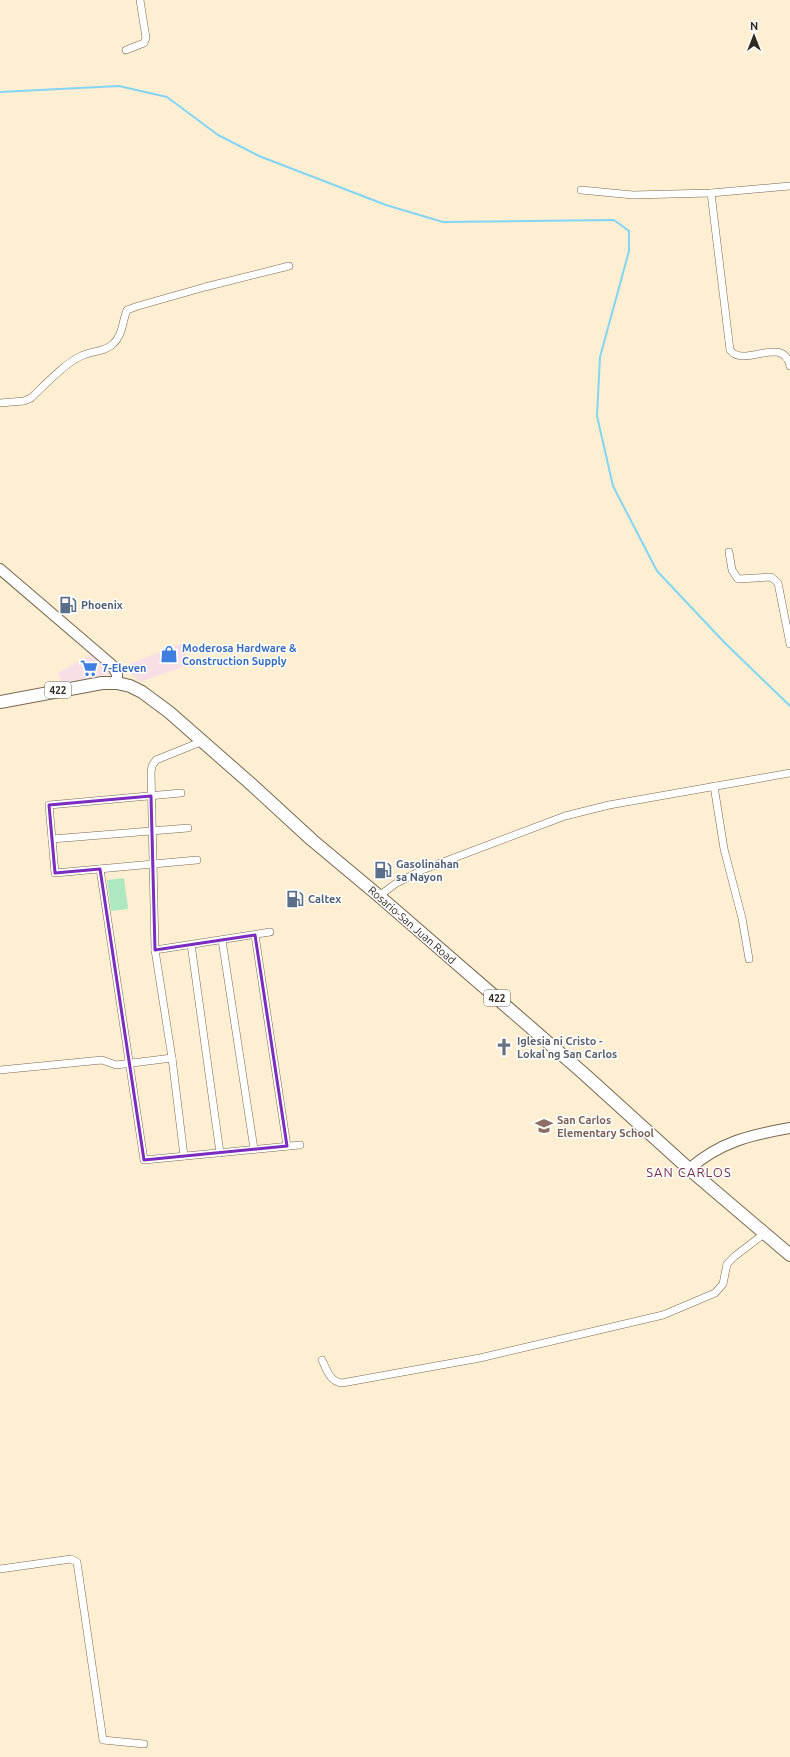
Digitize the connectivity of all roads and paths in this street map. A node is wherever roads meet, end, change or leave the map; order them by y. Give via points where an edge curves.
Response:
1 (140, 0) edge
2 (126, 50) dead end
3 (790, 186) edge
4 (581, 190) dead end
5 (711, 193) junction
6 (290, 266) dead end
7 (790, 366) edge
8 (0, 403) edge
9 (728, 552) dead end
10 (0, 569) edge
11 (790, 644) edge
12 (116, 683) junction
13 (0, 702) edge
14 (203, 741) junction
15 (790, 773) edge
16 (714, 786) junction
17 (181, 793) dead end
18 (151, 796) junction
19 (188, 828) dead end
20 (152, 831) junction
21 (52, 839) junction
22 (197, 860) dead end
23 (153, 864) junction
24 (100, 868) junction
25 (379, 896) junction
26 (270, 932) dead end
27 (255, 935) junction
28 (222, 940) junction
29 (191, 944) junction
30 (155, 950) junction
31 (749, 959) dead end
32 (172, 1058) junction
33 (130, 1063) junction
34 (0, 1070) edge
35 (790, 1128) edge
36 (300, 1145) dead end
37 (287, 1146) junction
38 (254, 1149) junction
39 (220, 1152) junction
40 (184, 1156) junction
41 (689, 1169) junction
42 (765, 1232) junction
43 (790, 1255) edge
44 (322, 1360) dead end
45 (0, 1569) edge
46 (144, 1744) dead end

1 - 2 street via 146,38 144,43
3 - 5 street
4 - 5 street via 633,195
5 - 7 street via 730,350 740,356 782,353 787,357
6 - 8 street via 127,310 121,333 112,345 72,362 31,398
9 - 11 street via 734,576 738,579 771,577 778,583
10 - 12 main road via 112,665 117,674
12 - 13 main road, Rosario-San Juan Road / 422 via 88,685
12 - 14 main road, Rosario-San Juan Road / 422 via 142,692
14 - 18 street via 156,760 152,766
14 - 25 main road, Rosario-San Juan Road / 422 via 312,840
15 - 16 street
16 - 25 street via 609,805 565,816 422,870
16 - 31 street via 724,850 742,918
17 - 18 street
18 - 20 street
18 - 21 street via 49,805
19 - 20 street
20 - 21 street
20 - 23 street
21 - 24 street via 55,873
22 - 23 street
23 - 24 street
23 - 30 street
24 - 33 street
25 - 41 main road, Rosario-San Juan Road / 422 via 582,1072
26 - 27 street
27 - 28 street
27 - 37 street
28 - 29 street
28 - 38 street
29 - 30 street
29 - 39 street
30 - 32 street
32 - 33 street
32 - 40 street
33 - 34 street via 116,1065 102,1060
33 - 40 street via 144,1160
35 - 41 main road via 755,1134 718,1148
36 - 37 street
37 - 38 street
38 - 39 street
39 - 40 street
41 - 42 main road, Rosario-San Juan Road / 422
42 - 43 main road, Rosario-San Juan Road / 422
42 - 44 street via 727,1264 723,1284 716,1293 663,1315 480,1358 342,1382 333,1380
45 - 46 street via 71,1559 77,1562 103,1740

